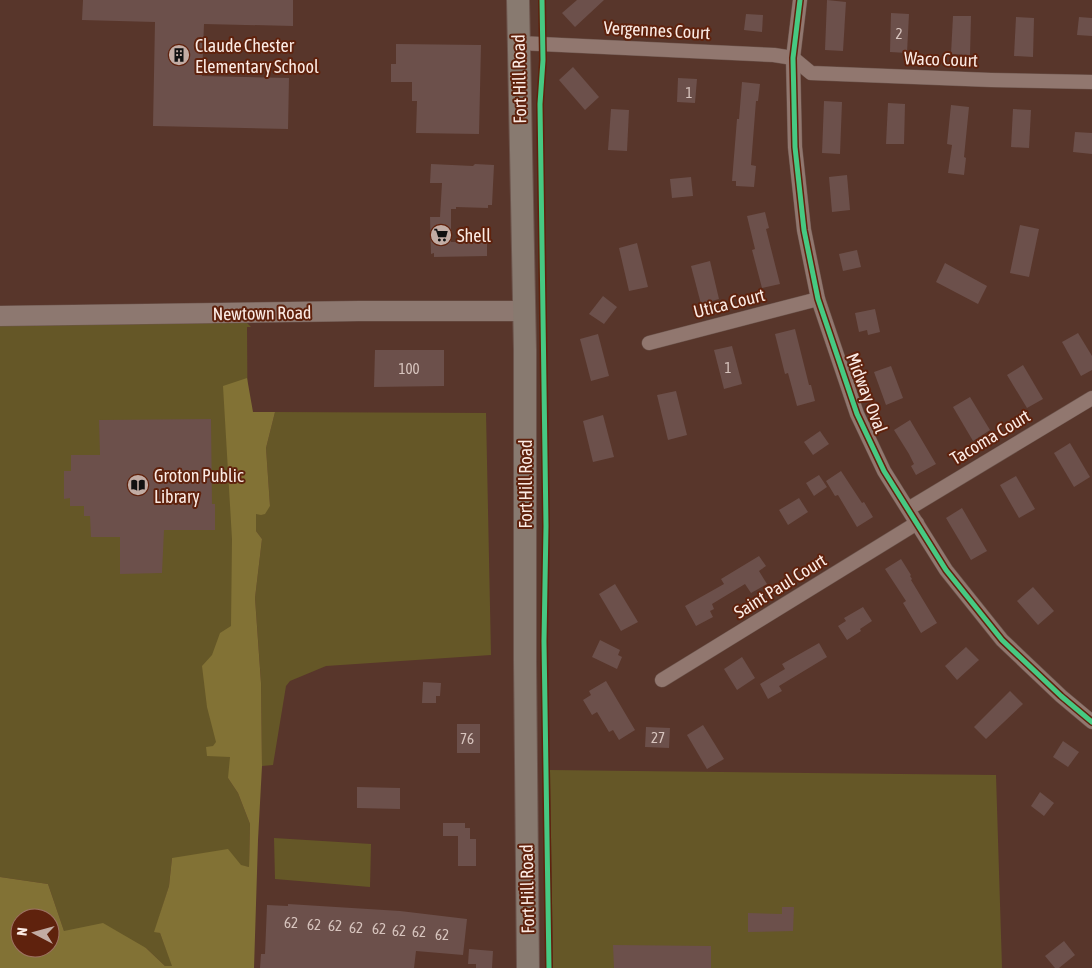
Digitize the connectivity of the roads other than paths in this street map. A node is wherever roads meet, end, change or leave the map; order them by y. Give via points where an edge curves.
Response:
1 (518, 0) edge
2 (800, 0) edge
3 (518, 43) junction
4 (793, 58) junction
5 (1092, 82) edge
6 (818, 299) junction
7 (524, 312) junction
8 (0, 316) edge
9 (649, 343) dead end
10 (1092, 398) edge
11 (908, 508) junction
12 (917, 523) junction
13 (662, 680) dead end
14 (1092, 722) edge
15 (528, 968) edge

1 - 3 main road, Fort Hill Road
2 - 4 street, Midway Oval
3 - 4 street, Vergennes Court
3 - 7 main road, Fort Hill Road
4 - 5 street, Waco Court via 811,73
4 - 6 street, Midway Oval via 803,220
6 - 9 street, Utica Court
6 - 11 street, Midway Oval via 857,414 884,471
7 - 8 main road, Newtown Road
7 - 15 main road, Fort Hill Road
10 - 11 street, Tacoma Court
11 - 12 street, Midway Oval
12 - 13 street, Saint Paul Court
12 - 14 street, Midway Oval via 946,570 1002,640

